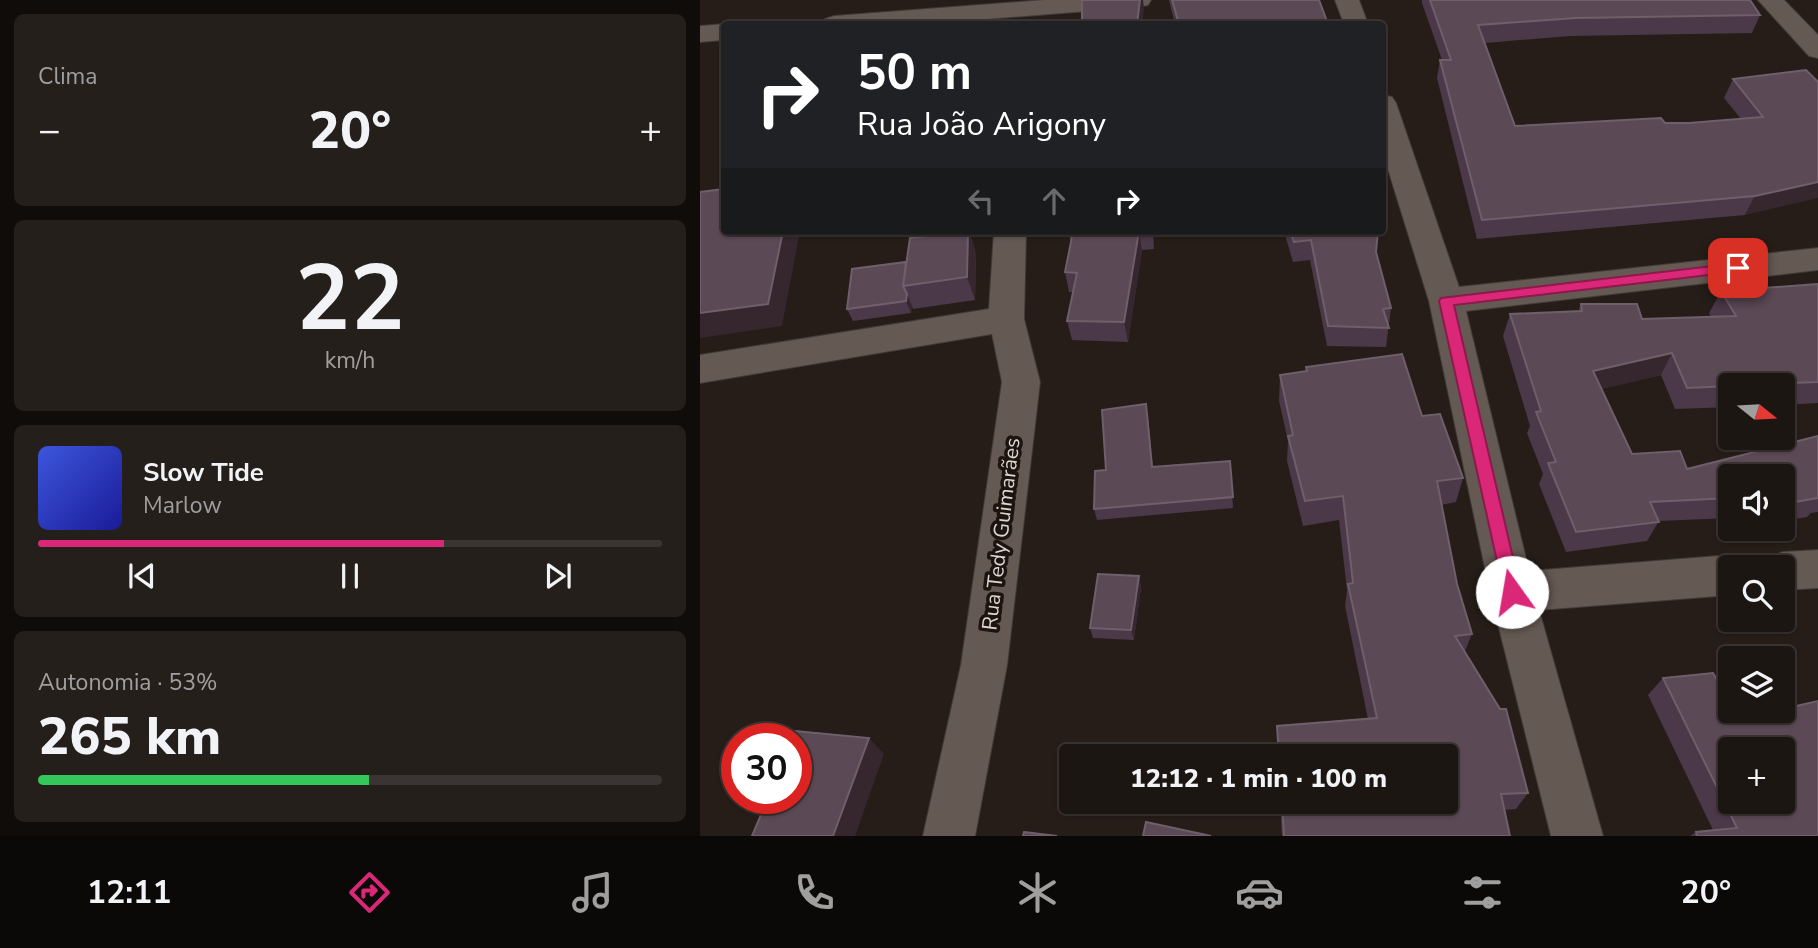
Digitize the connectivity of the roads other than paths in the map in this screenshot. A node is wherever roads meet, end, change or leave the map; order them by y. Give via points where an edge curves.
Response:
1 (1139, 0) edge
2 (1347, 0) edge
3 (1769, 0) edge
4 (1020, 12) edge
5 (880, 21) edge
6 (1355, 21) edge
7 (721, 32) edge
8 (700, 34) edge
9 (1818, 50) edge
10 (1386, 115) edge
11 (1010, 235) edge
12 (1818, 259) edge
13 (1446, 301) junction
14 (1006, 319) junction
15 (700, 369) edge
16 (1818, 569) edge
17 (1795, 570) edge
18 (1718, 576) edge
19 (1512, 592) junction
20 (948, 836) edge
21 (1577, 836) edge

1 - 4 street
2 - 6 street
3 - 9 street
4 - 5 street
7 - 8 street
10 - 13 street
11 - 14 street, Rua Tedy Guimarães
12 - 13 street
13 - 19 street
14 - 15 street
14 - 20 street, Rua Tedy Guimarães via 1021,382 984,666
16 - 17 street
18 - 19 street
19 - 21 street

